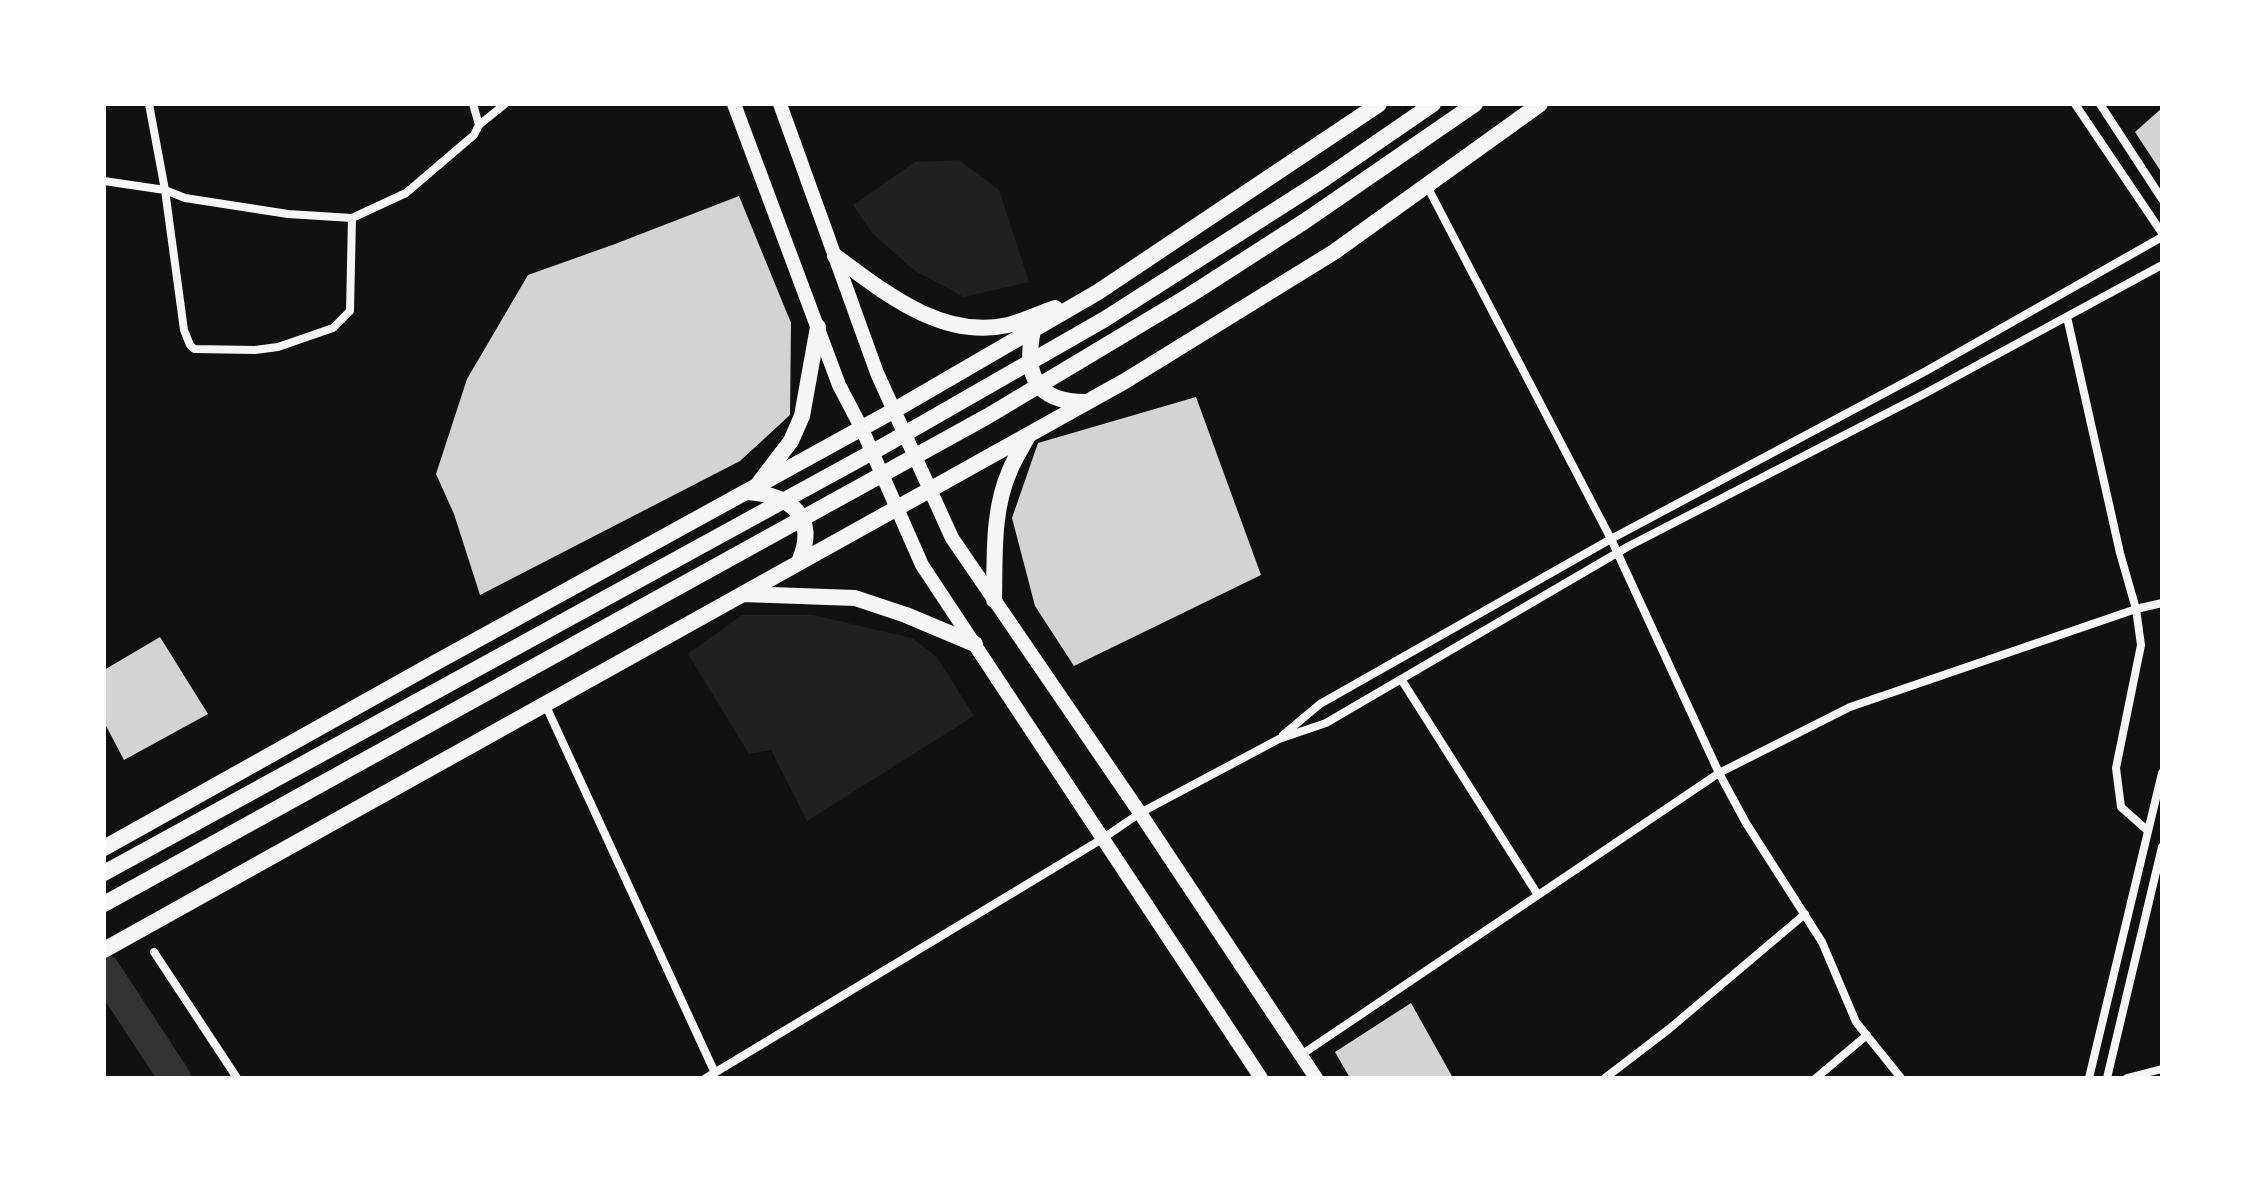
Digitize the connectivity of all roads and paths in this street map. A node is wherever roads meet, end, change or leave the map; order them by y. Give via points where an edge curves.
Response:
1 (149, 104) edge
2 (473, 104) edge
3 (505, 104) edge
4 (734, 104) edge
5 (780, 104) edge
6 (1379, 104) edge
7 (1433, 104) edge
8 (1475, 104) edge
9 (1540, 104) edge
10 (2075, 104) edge
11 (2100, 104) edge
12 (479, 125) junction
13 (104, 181) edge
14 (1427, 185) junction
15 (165, 190) junction
16 (2162, 199) edge
17 (352, 218) junction
18 (2162, 235) edge
19 (835, 256) junction
20 (2162, 265) edge
21 (1098, 292) junction
22 (2067, 317) junction
23 (818, 327) junction
24 (1033, 330) junction
25 (1086, 402) junction
26 (893, 411) junction
27 (862, 429) junction
28 (1029, 435) junction
29 (751, 490) junction
30 (929, 490) junction
31 (896, 507) junction
32 (1611, 539) junction
33 (1617, 553) junction
34 (799, 562) junction
35 (741, 594) junction
36 (994, 600) junction
37 (2162, 603) edge
38 (2136, 609) junction
39 (975, 644) junction
40 (1401, 679) junction
41 (545, 704) junction
42 (1279, 739) junction
43 (1719, 773) junction
44 (2162, 773) edge
45 (1140, 813) junction
46 (2148, 831) junction
47 (1102, 839) junction
48 (2162, 847) edge
49 (104, 848) edge
50 (104, 873) edge
51 (2162, 889) edge
52 (2151, 890) junction
53 (1538, 895) junction
54 (104, 904) edge
55 (1805, 914) junction
56 (104, 950) edge
57 (154, 952) dead end
58 (1867, 1035) junction
59 (1301, 1055) junction
60 (2162, 1069) edge
61 (715, 1073) junction
62 (237, 1078) edge
63 (706, 1078) edge
64 (1261, 1078) edge
65 (1316, 1078) edge
66 (1605, 1078) edge
67 (1816, 1078) edge
68 (1901, 1078) edge
69 (2089, 1078) edge
70 (2107, 1078) edge
71 (2127, 1078) edge

1 - 15 street
2 - 12 street
3 - 12 street
4 - 23 main road
5 - 19 main road
6 - 21 main road
7 - 50 main road via 1105,319
8 - 54 main road via 1190,295 988,416
9 - 14 main road
10 - 18 street
11 - 16 street
12 - 17 street via 406,193
13 - 15 street
14 - 25 main road via 1334,252
14 - 32 street
15 - 17 street via 185,198 288,214
15 - 17 street via 184,330 194,349 278,347 333,328 350,311
18 - 32 street via 1926,371
19 - 21 main road via 914,311 965,327 1007,325
19 - 26 main road
20 - 22 street
21 - 24 main road
22 - 33 street
22 - 38 street
23 - 27 main road
23 - 29 main road via 802,416 791,441
24 - 25 main road via 1029,352 1038,387 1053,397
24 - 26 main road
25 - 28 main road
26 - 27 main road
26 - 30 main road
27 - 29 main road
27 - 31 main road
28 - 30 main road
28 - 36 main road via 999,502
29 - 34 main road via 800,512 806,538
29 - 49 main road
30 - 31 main road
30 - 36 main road via 952,538
31 - 34 main road
31 - 39 main road via 922,565
32 - 33 street
32 - 42 street via 1320,704
33 - 40 street
33 - 43 street
34 - 35 main road
35 - 39 main road via 855,598
35 - 41 main road
36 - 45 main road
37 - 38 street
38 - 43 street via 1850,707
38 - 46 street via 2141,645 2116,768 2121,807
39 - 47 main road
40 - 42 street via 1326,723
40 - 53 street
41 - 56 main road
41 - 61 street
42 - 45 street
43 - 53 street
43 - 55 street
44 - 46 street
45 - 47 street
45 - 59 main road
46 - 69 street
47 - 61 street
47 - 64 main road
48 - 52 street
51 - 52 street
52 - 70 street
53 - 59 street
55 - 58 street
55 - 66 street
57 - 62 street
58 - 67 street
58 - 68 street
59 - 65 main road
60 - 71 street
61 - 63 street

